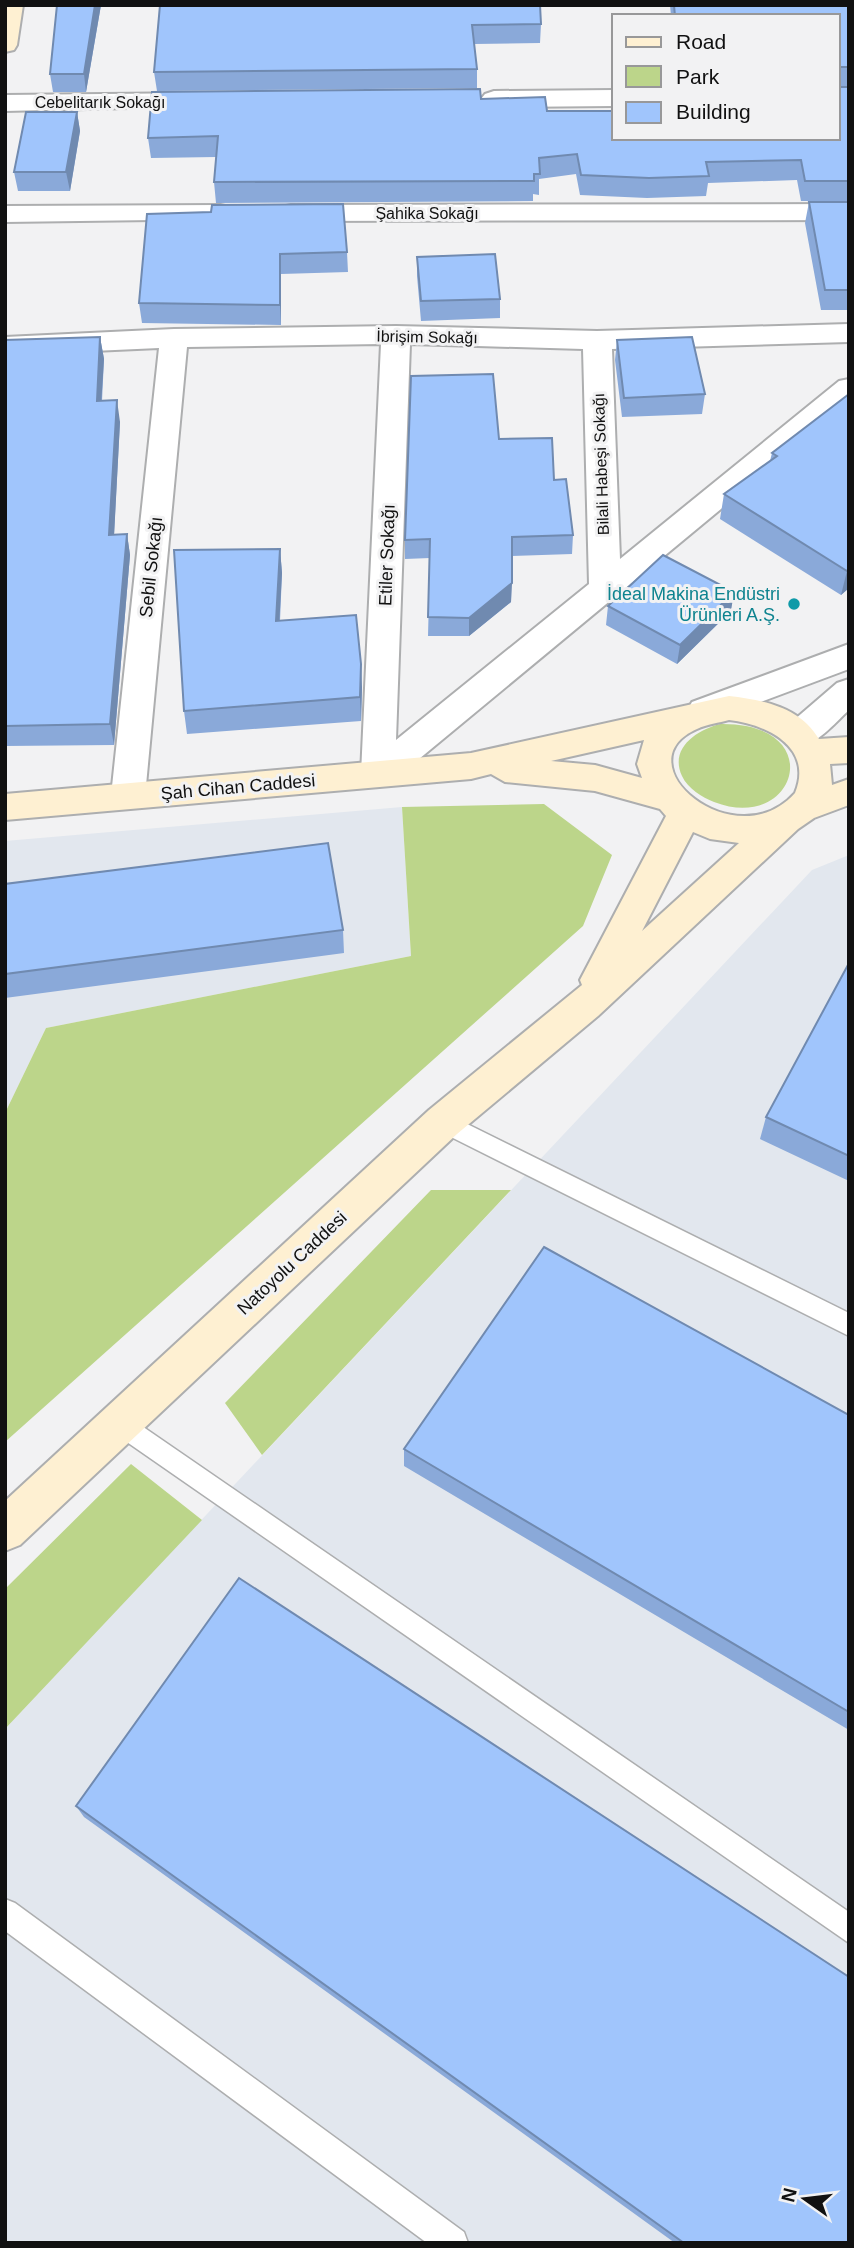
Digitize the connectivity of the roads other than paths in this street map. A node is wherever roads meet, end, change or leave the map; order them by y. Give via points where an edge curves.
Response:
1 (11, 5) edge
2 (5, 45) edge
3 (612, 98) edge
4 (476, 99) edge
5 (227, 101) edge
6 (5, 103) edge
7 (849, 212) edge
8 (240, 213) edge
9 (268, 213) edge
10 (5, 214) edge
11 (849, 333) edge
12 (396, 335) junction
13 (174, 338) junction
14 (597, 340) junction
15 (5, 346) edge
16 (849, 388) edge
17 (605, 588) junction
18 (849, 656) edge
19 (849, 691) edge
20 (694, 715) junction
21 (806, 744) junction
22 (849, 750) edge
23 (471, 766) junction
24 (378, 774) junction
25 (849, 792) edge
26 (128, 796) junction
27 (675, 806) junction
28 (5, 807) edge
29 (794, 814) junction
30 (585, 1005) junction
31 (443, 1122) junction
32 (849, 1325) edge
33 (120, 1423) junction
34 (5, 1530) edge
35 (5, 1913) edge
36 (849, 1929) edge
37 (453, 2243) edge

1 - 2 main road
3 - 4 street
5 - 6 street, Cebelitarık Sokağı
7 - 9 street, Şahika Sokağı
8 - 10 street
11 - 14 street, İbrişim Sokağı
12 - 13 street, İbrişim Sokağı
12 - 14 street, İbrişim Sokağı
12 - 24 street, Etiler Sokağı
13 - 15 street, İbrişim Sokağı
13 - 26 street, Sebil Sokağı
14 - 17 street, Bilali Habeşi Sokağı
16 - 17 street
17 - 24 street
18 - 20 street
19 - 21 street
20 - 21 main road via 729,708 756,712 780,721
20 - 23 main road
20 - 27 main road via 668,730 653,763 656,781
21 - 22 main road
21 - 29 main road via 817,772 815,791
23 - 24 main road, Şah Cihan Caddesi
23 - 27 main road via 595,778
24 - 26 main road, Şah Cihan Caddesi
25 - 29 main road
26 - 28 main road, Şah Cihan Caddesi
27 - 29 main road via 708,825 735,831 761,829
27 - 30 main road
29 - 30 main road, Natoyolu Caddesi
30 - 31 main road, Natoyolu Caddesi
31 - 32 lane
31 - 33 main road, Natoyolu Caddesi
33 - 34 main road, Natoyolu Caddesi
33 - 36 lane
35 - 37 lane

